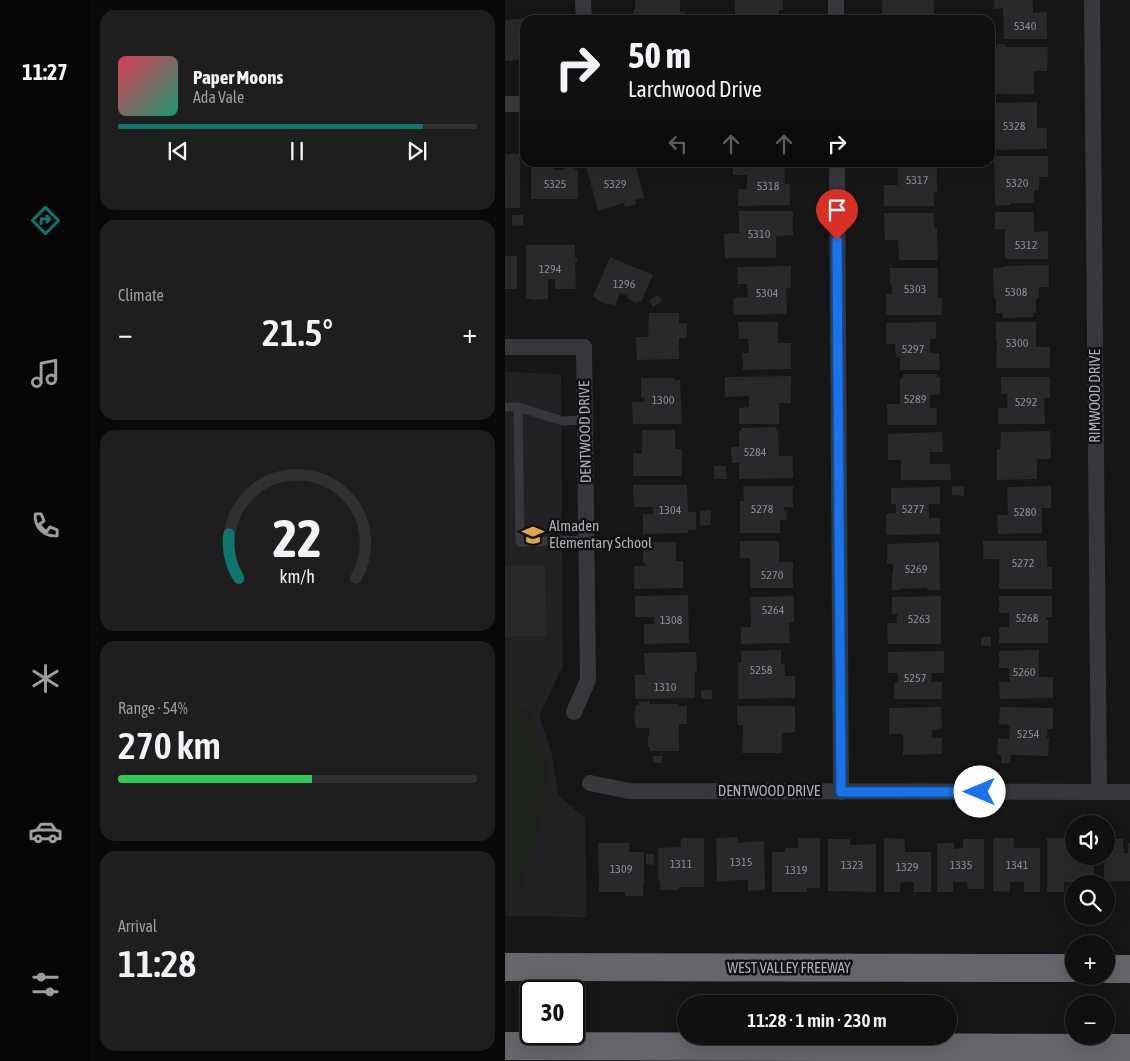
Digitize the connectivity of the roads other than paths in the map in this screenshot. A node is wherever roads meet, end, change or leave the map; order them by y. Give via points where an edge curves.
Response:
1 (583, 0) edge
2 (836, 0) edge
3 (1092, 0) edge
4 (584, 15) edge
5 (836, 15) edge
6 (505, 104) edge
7 (520, 104) edge
8 (837, 167) edge
9 (505, 347) edge
10 (505, 407) edge
11 (518, 407) junction
12 (585, 420) junction
13 (586, 540) junction
14 (574, 712) dead end
15 (589, 783) dead end
16 (841, 792) junction
17 (1099, 792) junction
18 (1130, 792) edge
19 (505, 967) edge
20 (1065, 968) edge
21 (1115, 968) edge
22 (1130, 969) edge
23 (505, 1046) edge
24 (1130, 1048) edge

1 - 4 street
2 - 5 street
3 - 17 street, RIMWOOD DRIVE
6 - 7 street
8 - 16 street
9 - 12 street, DENTWOOD DRIVE via 584,347
10 - 11 lane
11 - 12 lane via 563,421
11 - 13 lane via 520,542
12 - 13 street, DENTWOOD DRIVE
13 - 14 street, DENTWOOD DRIVE via 588,680
15 - 16 street, DENTWOOD DRIVE via 629,791
16 - 17 street, DENTWOOD DRIVE
17 - 18 street, DENTWOOD DRIVE
19 - 20 highway, WEST VALLEY FREEWAY
21 - 22 highway
23 - 24 highway

